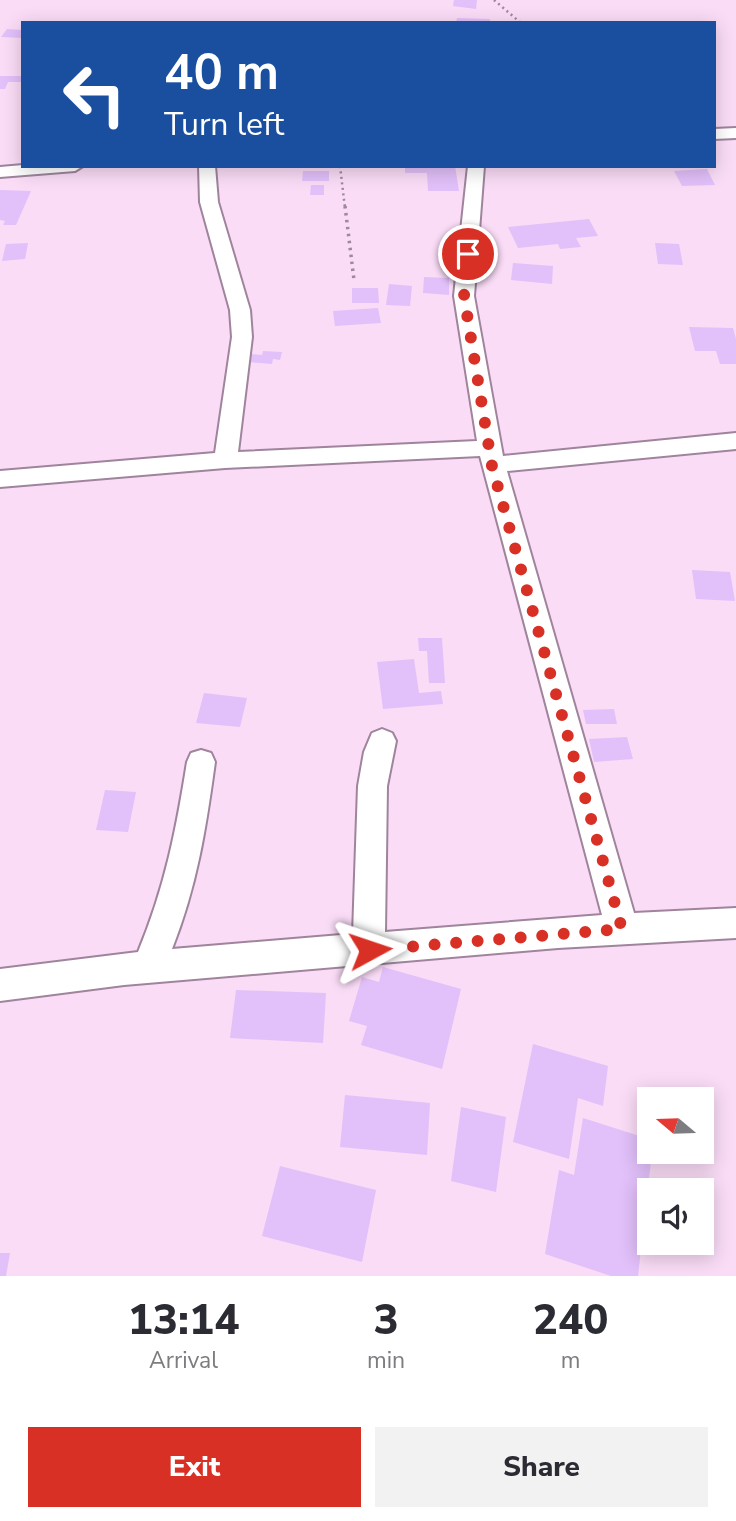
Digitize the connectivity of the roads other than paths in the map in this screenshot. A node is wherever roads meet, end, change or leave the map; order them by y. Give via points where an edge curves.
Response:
1 (736, 133) edge
2 (716, 134) edge
3 (50, 168) edge
4 (207, 168) edge
5 (476, 168) edge
6 (0, 172) edge
7 (736, 441) edge
8 (491, 457) junction
9 (225, 460) junction
10 (0, 479) edge
11 (382, 741) dead end
12 (201, 762) dead end
13 (736, 923) edge
14 (622, 929) junction
15 (370, 950) junction
16 (148, 968) junction
17 (0, 985) edge

1 - 2 street
3 - 6 street
4 - 9 street via 209,202 240,310 242,337
5 - 8 street via 464,296
7 - 8 street
8 - 9 street
8 - 14 street
9 - 10 street
11 - 15 street via 371,797 366,916
12 - 16 street via 176,896
13 - 14 street
14 - 15 street
15 - 16 street
16 - 17 street

